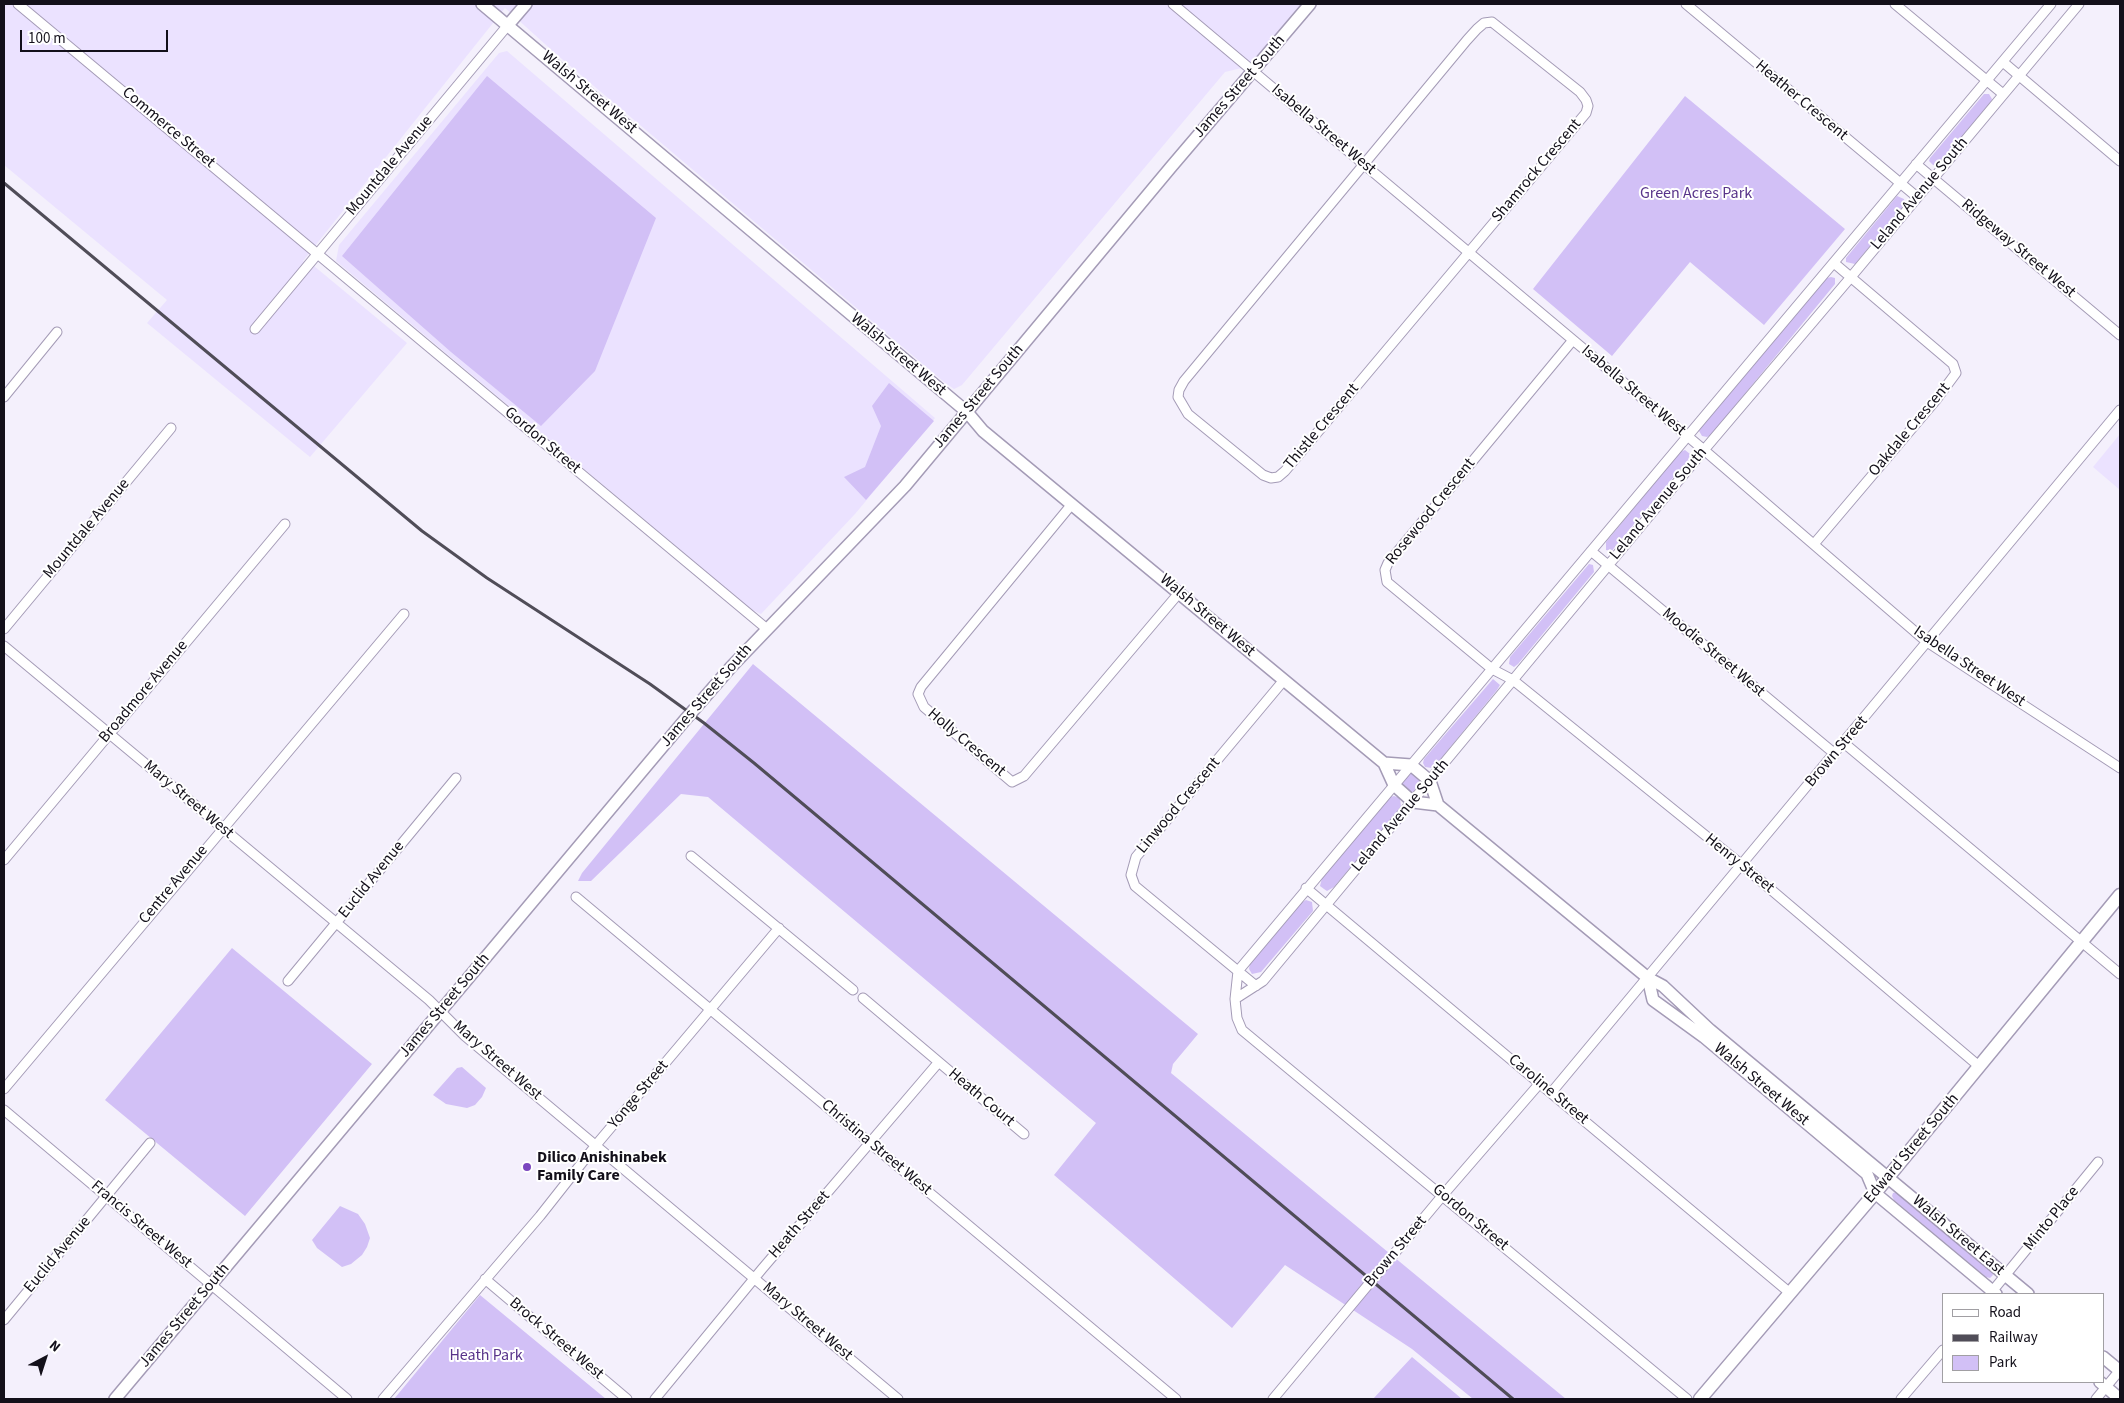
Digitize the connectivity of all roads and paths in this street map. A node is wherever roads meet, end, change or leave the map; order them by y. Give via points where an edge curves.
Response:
1 (18, 4) edge
2 (482, 4) edge
3 (526, 4) edge
4 (1173, 4) edge
5 (1310, 4) edge
6 (1686, 4) edge
7 (1895, 4) edge
8 (2051, 4) edge
9 (2079, 4) edge
10 (508, 25) junction
11 (2003, 62) junction
12 (1253, 72) junction
13 (2019, 76) junction
14 (1987, 81) junction
15 (2003, 94) junction
16 (2120, 161) edge
17 (1363, 164) junction
18 (1916, 164) junction
19 (1933, 178) junction
20 (1900, 183) junction
21 (1917, 197) junction
22 (318, 252) junction
23 (1468, 252) junction
24 (1834, 263) junction
25 (1851, 277) junction
26 (255, 329) dead end
27 (57, 332) dead end
28 (2120, 334) edge
29 (1573, 340) junction
30 (4, 397) edge
31 (2120, 410) edge
32 (967, 412) junction
33 (171, 428) dead end
34 (1687, 436) junction
35 (1704, 450) junction
36 (1072, 504) junction
37 (285, 524) dead end
38 (1814, 544) junction
39 (1591, 551) junction
40 (1608, 565) junction
41 (1179, 593) junction
42 (404, 614) dead end
43 (4, 629) edge
44 (767, 629) junction
45 (1927, 642) junction
46 (4, 646) edge
47 (1492, 669) junction
48 (1284, 680) junction
49 (1513, 680) junction
50 (109, 734) junction
51 (1844, 743) junction
52 (1835, 754) junction
53 (1384, 762) junction
54 (1411, 765) junction
55 (2120, 768) edge
56 (456, 778) dead end
57 (1430, 781) junction
58 (1394, 785) junction
59 (1413, 802) junction
60 (1438, 806) junction
61 (222, 828) junction
62 (691, 856) dead end
63 (4, 860) edge
64 (1742, 865) junction
65 (1306, 888) junction
66 (2120, 895) edge
67 (576, 896) dead end
68 (1326, 904) junction
69 (337, 923) junction
70 (779, 928) junction
71 (2082, 942) junction
72 (1238, 971) junction
73 (2120, 974) edge
74 (1648, 978) junction
75 (288, 981) dead end
76 (1256, 986) junction
77 (852, 990) dead end
78 (864, 998) dead end
79 (1235, 999) junction
80 (711, 1010) junction
81 (441, 1011) junction
82 (938, 1062) junction
83 (1980, 1067) junction
84 (1540, 1083) junction
85 (4, 1089) edge
86 (1551, 1092) junction
87 (4, 1110) edge
88 (1024, 1134) dead end
89 (150, 1143) dead end
90 (870, 1144) junction
91 (596, 1145) junction
92 (2098, 1162) dead end
93 (1887, 1179) junction
94 (1875, 1193) junction
95 (1443, 1195) junction
96 (107, 1196) junction
97 (2006, 1275) junction
98 (755, 1278) junction
99 (485, 1279) junction
100 (212, 1284) junction
101 (1790, 1293) junction
102 (1993, 1293) edge
103 (2027, 1293) edge
104 (4, 1320) edge
105 (1942, 1351) edge
106 (2104, 1358) edge
107 (2120, 1371) edge
108 (2103, 1384) edge
109 (115, 1399) edge
110 (347, 1399) edge
111 (383, 1399) edge
112 (627, 1399) edge
113 (655, 1399) edge
114 (898, 1399) edge
115 (1176, 1399) edge
116 (1274, 1399) edge
117 (1687, 1399) edge
118 (1700, 1399) edge
119 (1901, 1399) edge
120 (2096, 1399) edge
121 (2120, 1399) edge

1 - 22 street, Commerce Street
2 - 10 street, Walsh Street West
3 - 10 street, Mountdale Avenue
4 - 12 street, Isabella Street West
5 - 12 street, James Street South
6 - 20 street, Heather Crescent
7 - 14 street
8 - 11 street, Leland Avenue South
9 - 13 street, Leland Avenue South
10 - 22 street, Mountdale Avenue
10 - 32 street, Walsh Street West
11 - 13 street
11 - 14 street, Leland Avenue South
12 - 17 street, Isabella Street West
12 - 32 street, James Street South
13 - 15 street, Leland Avenue South
13 - 16 street
14 - 15 street
14 - 18 street, Leland Avenue South
15 - 19 street, Leland Avenue South
17 - 23 street, Isabella Street West
17 - 23 street, Shamrock Crescent via 1484,23 1498,25 1580,92 1588,106 1586,114
17 - 23 street, Thistle Crescent via 1184,381 1178,397 1188,414 1263,475 1278,477
18 - 19 street, Ridgeway Street West
18 - 20 street, Leland Avenue South
19 - 21 street, Leland Avenue South
19 - 28 street, Ridgeway Street West
20 - 21 street, Heather Crescent
20 - 24 street, Leland Avenue South
21 - 25 street, Leland Avenue South
22 - 26 street, Mountdale Avenue
22 - 44 street, Gordon Street
23 - 29 street, Isabella Street West
24 - 25 street, Oakdale Crescent
24 - 34 street, Leland Avenue South
25 - 35 street, Leland Avenue South
25 - 38 street, Oakdale Crescent via 1953,364 1956,373
27 - 30 street
29 - 34 street, Isabella Street West
29 - 47 street, Rosewood Crescent via 1385,570 1387,582
31 - 45 street, Brown Street
32 - 36 street, Walsh Street West via 984,431
32 - 44 street, James Street South via 877,518
33 - 43 street, Mountdale Avenue
34 - 35 street, Isabella Street West
34 - 39 street, Leland Avenue South
35 - 38 street, Isabella Street West
35 - 40 street, Leland Avenue South
36 - 41 street, Walsh Street West
36 - 41 street, Holly Crescent via 921,686 918,694 924,707 1012,782 1024,776
37 - 50 street, Broadmore Avenue
38 - 45 street, Isabella Street West
39 - 40 street, Moodie Street West
39 - 47 street, Leland Avenue South
40 - 49 street, Leland Avenue South
40 - 52 street, Moodie Street West
41 - 48 street, Walsh Street West
42 - 61 street, Centre Avenue
44 - 81 street, James Street South via 684,721
45 - 51 street, Brown Street
45 - 55 street, Isabella Street West
46 - 50 street, Mary Street West
47 - 49 street, Henry Street
47 - 54 street, Leland Avenue South
48 - 53 street, Walsh Street West
48 - 72 street, Linwood Crescent via 1131,867 1130,878 1134,886
49 - 57 street, Leland Avenue South
49 - 64 street, Henry Street
50 - 61 street, Mary Street West
50 - 63 street, Broadmore Avenue
51 - 52 street, Brown Street
51 - 71 street
52 - 64 street, Brown Street
53 - 54 street
53 - 58 street, Walsh Street West
54 - 57 street
54 - 58 street, Leland Avenue South
56 - 69 street, Euclid Avenue
57 - 59 street, Leland Avenue South
57 - 60 street
58 - 59 street, Walsh Street West
58 - 65 street, Leland Avenue South
59 - 60 street
59 - 68 street, Leland Avenue South
60 - 74 street, Walsh Street West
61 - 69 street, Mary Street West
61 - 85 street, Centre Avenue
62 - 70 street
64 - 74 street, Brown Street
64 - 83 street, Henry Street
65 - 68 street, Caroline Street
65 - 72 street, Leland Avenue South
66 - 71 main road, Edward Street South
67 - 80 street, Christina Street West
68 - 76 street, Leland Avenue South
68 - 84 street, Caroline Street
69 - 75 street, Euclid Avenue
69 - 81 street, Mary Street West
70 - 77 street
70 - 80 street, Yonge Street
71 - 73 street
71 - 83 main road, Edward Street South
72 - 76 street, Linwood Crescent
72 - 79 street
74 - 86 street, Brown Street
74 - 93 street, Walsh Street West via 1663,986 1710,1030
74 - 94 street, Walsh Street West via 1653,1000 1704,1037 1867,1174
76 - 79 street, Leland Avenue South
78 - 82 street, Heath Court
79 - 95 street, Gordon Street via 1238,1025
80 - 90 street, Christina Street West
80 - 91 street, Yonge Street
81 - 91 street, Mary Street West via 465,1036
81 - 100 street, James Street South
82 - 88 street, Heath Court
82 - 90 street, Heath Court
83 - 93 main road, Edward Street South
84 - 86 street, Caroline Street
84 - 95 street, Brown Street
86 - 101 street, Caroline Street
87 - 96 street, Francis Street West
89 - 96 street, Euclid Avenue
90 - 98 street, Heath Street
90 - 115 street, Christina Street West
91 - 98 street, Mary Street West
91 - 99 street, Yonge Street
92 - 97 street, Minto Place
93 - 94 main road, Edward Street South
93 - 97 street, Walsh Street East
94 - 101 main road, Edward Street South
94 - 102 street, Walsh Street East
95 - 116 street, Brown Street
95 - 117 street, Gordon Street
96 - 100 street, Francis Street West
96 - 104 street, Euclid Avenue
97 - 102 street, Minto Place
97 - 103 street, Walsh Street East
98 - 113 street, Heath Street
98 - 114 street, Mary Street West
99 - 111 street, Yonge Street
99 - 112 street, Brock Street West
100 - 109 street, James Street South
100 - 110 street, Francis Street West
101 - 118 main road, Edward Street South
105 - 119 street
106 - 107 street
107 - 108 street
108 - 120 street
108 - 121 street

